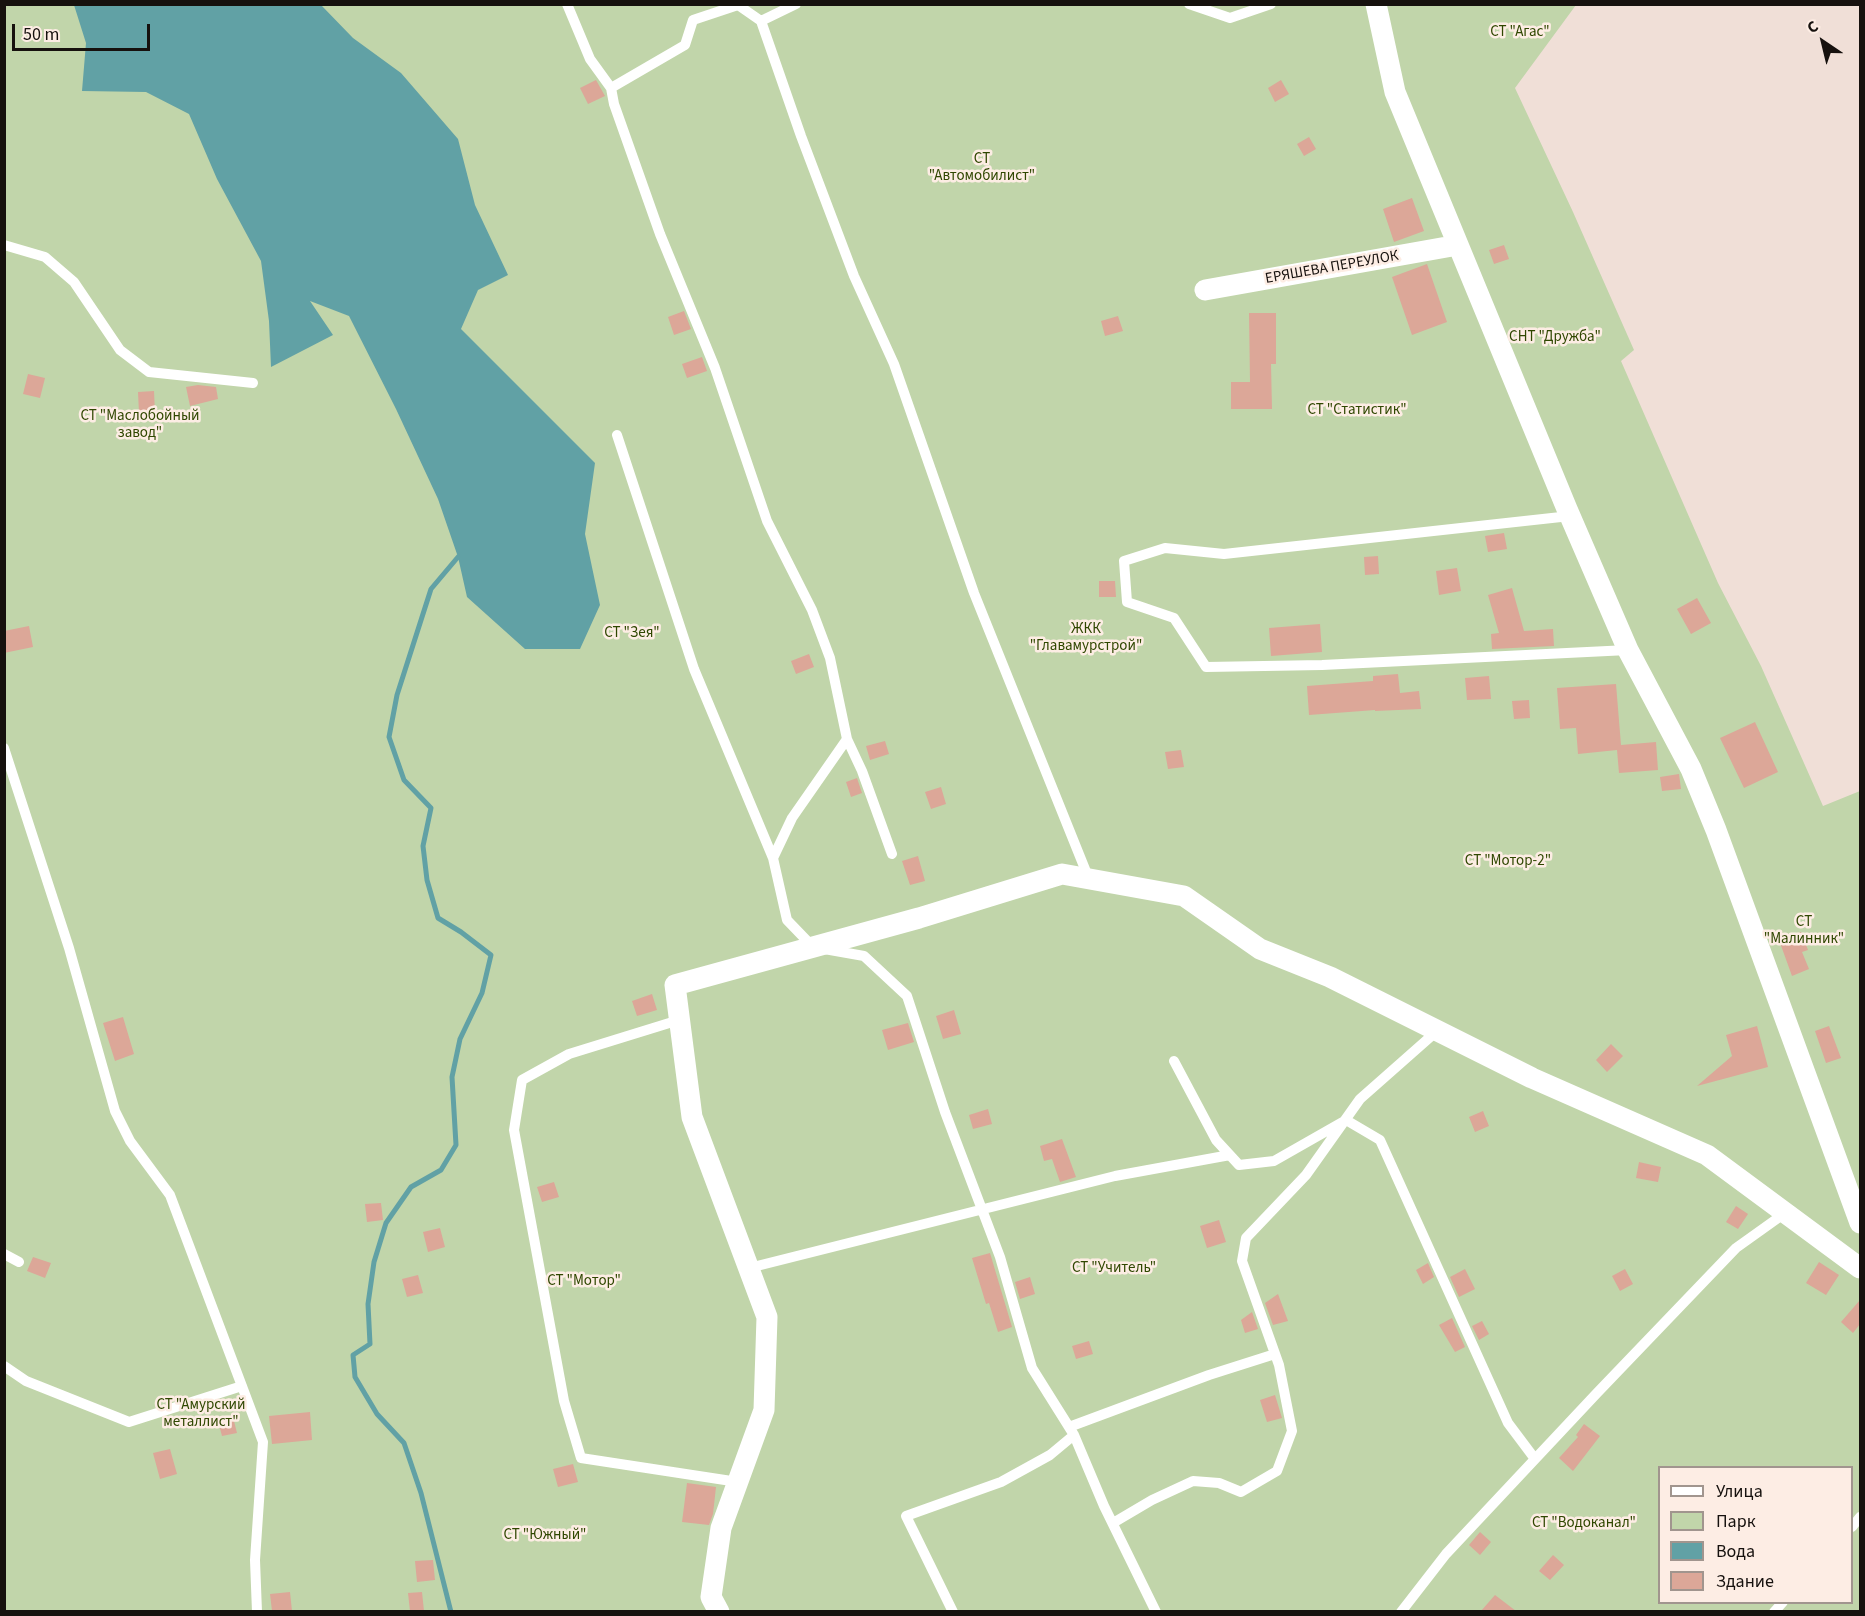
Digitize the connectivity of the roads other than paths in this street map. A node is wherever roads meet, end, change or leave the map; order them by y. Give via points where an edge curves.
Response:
1 (567, 4) edge
2 (796, 4) edge
3 (1189, 4) edge
4 (1271, 4) edge
5 (1376, 4) edge
6 (1205, 7) edge
7 (745, 8) edge
8 (760, 21) junction
9 (611, 88) junction
10 (4, 245) edge
11 (1458, 245) junction
12 (1205, 290) dead end
13 (253, 383) dead end
14 (617, 435) dead end
15 (1570, 516) junction
16 (1628, 650) junction
17 (847, 739) junction
18 (4, 748) edge
19 (892, 854) dead end
20 (773, 858) junction
21 (1089, 879) junction
22 (813, 947) junction
23 (679, 1020) junction
24 (1437, 1031) junction
25 (1174, 1061) dead end
26 (1346, 1120) junction
27 (1230, 1155) junction
28 (982, 1210) junction
29 (1785, 1213) junction
30 (1860, 1223) edge
31 (4, 1254) edge
32 (19, 1262) dead end
33 (749, 1268) junction
34 (1860, 1268) edge
35 (1275, 1354) junction
36 (4, 1366) edge
37 (242, 1386) junction
38 (1072, 1431) junction
39 (1535, 1459) junction
40 (738, 1482) junction
41 (1113, 1523) junction
42 (257, 1611) edge
43 (719, 1611) edge
44 (953, 1611) edge
45 (1156, 1611) edge
46 (1401, 1611) edge

1 - 9 lane via 590,59
2 - 8 lane
3 - 6 lane
4 - 6 lane via 1230,18
5 - 11 street via 1395,92
7 - 8 lane
7 - 9 lane via 738,4 693,20 685,45
8 - 21 lane via 854,276 894,364 974,593
9 - 17 lane via 660,234 715,368 767,521 812,610 830,658
10 - 13 lane via 45,257 74,282 120,350 149,372
11 - 12 street, ЕРЯШЕВА ПЕРЕУЛОК
11 - 15 street
14 - 20 lane via 694,669
15 - 16 street
15 - 16 lane via 1224,554 1165,548 1124,561 1127,602 1174,618 1206,667
16 - 30 street via 1691,769 1716,830
17 - 19 lane
17 - 20 lane via 792,818
18 - 37 lane via 69,948 115,1111 130,1141 170,1195
20 - 22 lane via 787,920
21 - 22 street via 1062,874
21 - 24 street via 1184,896 1260,949 1330,977
22 - 23 street via 675,985
22 - 28 lane via 864,956 907,996
23 - 33 street via 692,1117
23 - 40 lane via 569,1054 522,1080 514,1130 564,1401 581,1458
24 - 26 lane via 1359,1099
24 - 29 street via 1532,1078 1707,1155
25 - 27 lane via 1216,1140
26 - 27 lane via 1274,1161 1239,1166
26 - 35 lane via 1306,1174 1246,1238 1242,1261
26 - 39 lane via 1380,1140 1508,1423
27 - 28 lane via 1115,1176
28 - 33 lane
28 - 38 lane via 1032,1368
29 - 34 street
29 - 39 lane via 1736,1248
31 - 32 lane
33 - 40 street via 767,1317 764,1410
35 - 38 lane via 1209,1375
35 - 41 lane via 1292,1431 1277,1471 1241,1492 1219,1483 1193,1481
36 - 37 lane via 26,1381 129,1422
37 - 42 lane via 263,1442 255,1560
38 - 41 lane
38 - 44 lane via 1050,1455 1001,1482 906,1516
39 - 46 lane via 1446,1554
40 - 43 street via 721,1528 711,1597
41 - 45 lane

